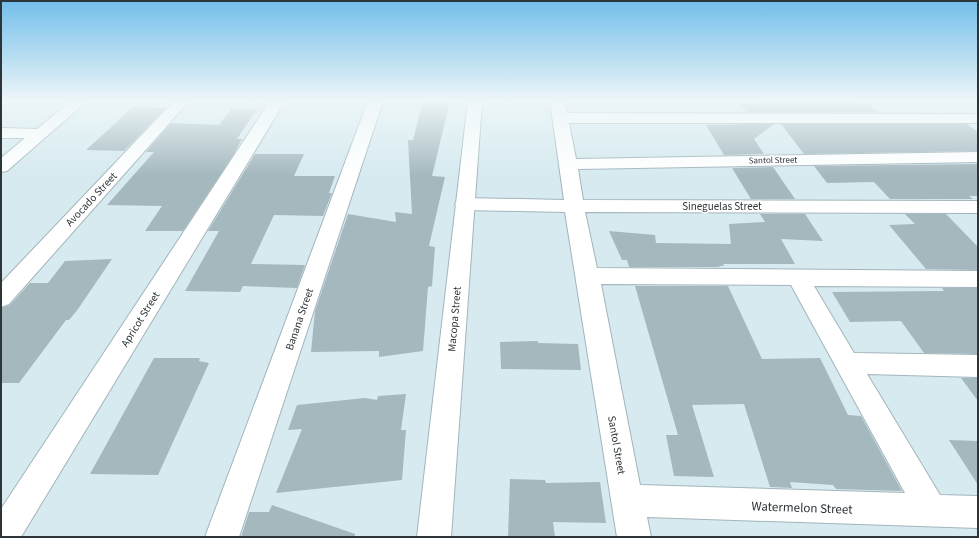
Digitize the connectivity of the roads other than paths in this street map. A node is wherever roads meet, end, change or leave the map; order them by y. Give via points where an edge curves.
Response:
1 (50, 126) edge
2 (159, 126) edge
3 (262, 126) edge
4 (367, 126) edge
5 (473, 126) edge
6 (562, 126) edge
7 (1, 134) edge
8 (41, 134) junction
9 (978, 157) edge
10 (568, 164) junction
11 (1, 167) edge
12 (465, 204) junction
13 (574, 206) junction
14 (978, 207) edge
15 (588, 276) junction
16 (798, 278) junction
17 (978, 279) edge
18 (1, 298) edge
19 (847, 363) junction
20 (978, 366) edge
21 (627, 500) junction
22 (932, 511) junction
23 (978, 512) edge
24 (2, 537) edge
25 (222, 537) edge
26 (434, 537) edge
27 (634, 537) edge

1 - 8 street
2 - 18 street, Avocado Street
3 - 24 street, Apricot Street
4 - 25 street, Banana Street
5 - 12 street, Macopa Street
6 - 10 street, Santol Street
7 - 8 street
8 - 11 street
9 - 10 street, Santol Street
10 - 13 street, Santol Street
12 - 13 street, Sineguelas Street
12 - 26 street, Macopa Street
13 - 14 street, Sineguelas Street
13 - 15 street, Santol Street
15 - 16 street
15 - 21 street, Santol Street
16 - 17 street
16 - 19 street
19 - 20 street
19 - 22 street
21 - 22 street, Watermelon Street
21 - 27 street, Santol Street
22 - 23 street, Watermelon Street

